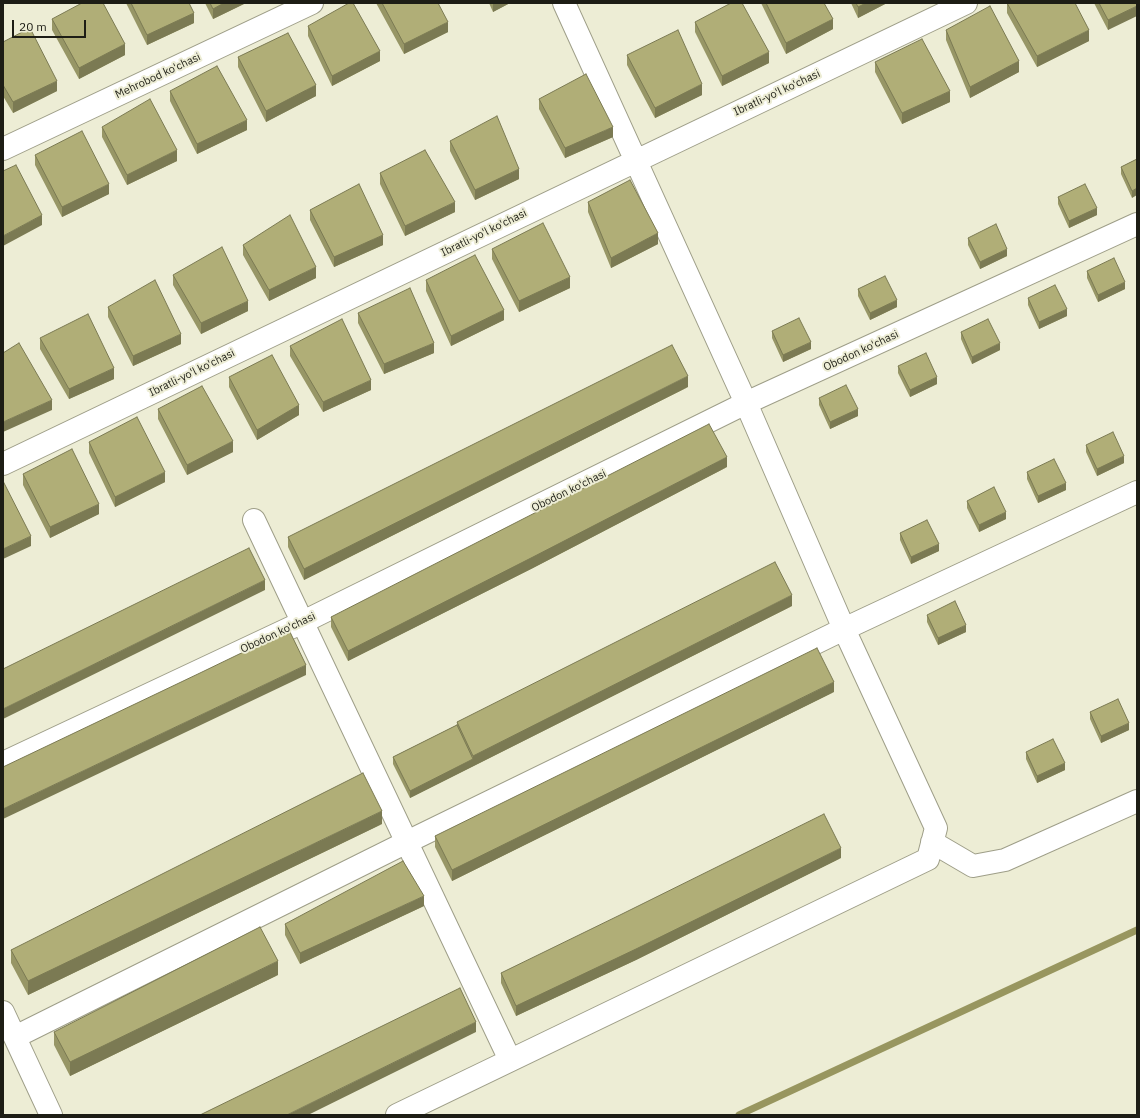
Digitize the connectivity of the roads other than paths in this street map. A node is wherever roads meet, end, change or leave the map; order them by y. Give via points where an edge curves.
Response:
1 (312, 3) edge
2 (564, 3) edge
3 (966, 3) edge
4 (3, 149) edge
5 (635, 160) junction
6 (1137, 224) edge
7 (746, 403) junction
8 (3, 464) edge
9 (1137, 492) edge
10 (254, 520) dead end
11 (303, 622) junction
12 (844, 629) junction
13 (3, 763) edge
14 (1137, 801) edge
15 (407, 842) junction
16 (932, 842) junction
17 (3, 1012) edge
18 (15, 1037) junction
19 (510, 1060) junction
20 (51, 1115) edge
21 (396, 1115) edge

1 - 4 street, Mehrobod ko'chasi
2 - 5 street
3 - 5 street, Ibratli-yo'l ko'chasi
5 - 7 street
5 - 8 street, Ibratli-yo'l ko'chasi
6 - 7 street, Obodon ko'chasi
7 - 11 street, Obodon ko'chasi
7 - 12 street
9 - 12 street
10 - 11 street
11 - 13 street, Obodon ko'chasi
11 - 15 street
12 - 15 street
12 - 16 street via 936,828
14 - 16 street via 1005,860 973,866
15 - 18 street
15 - 19 street
16 - 19 street via 928,859
17 - 18 street
18 - 20 street
19 - 21 street

